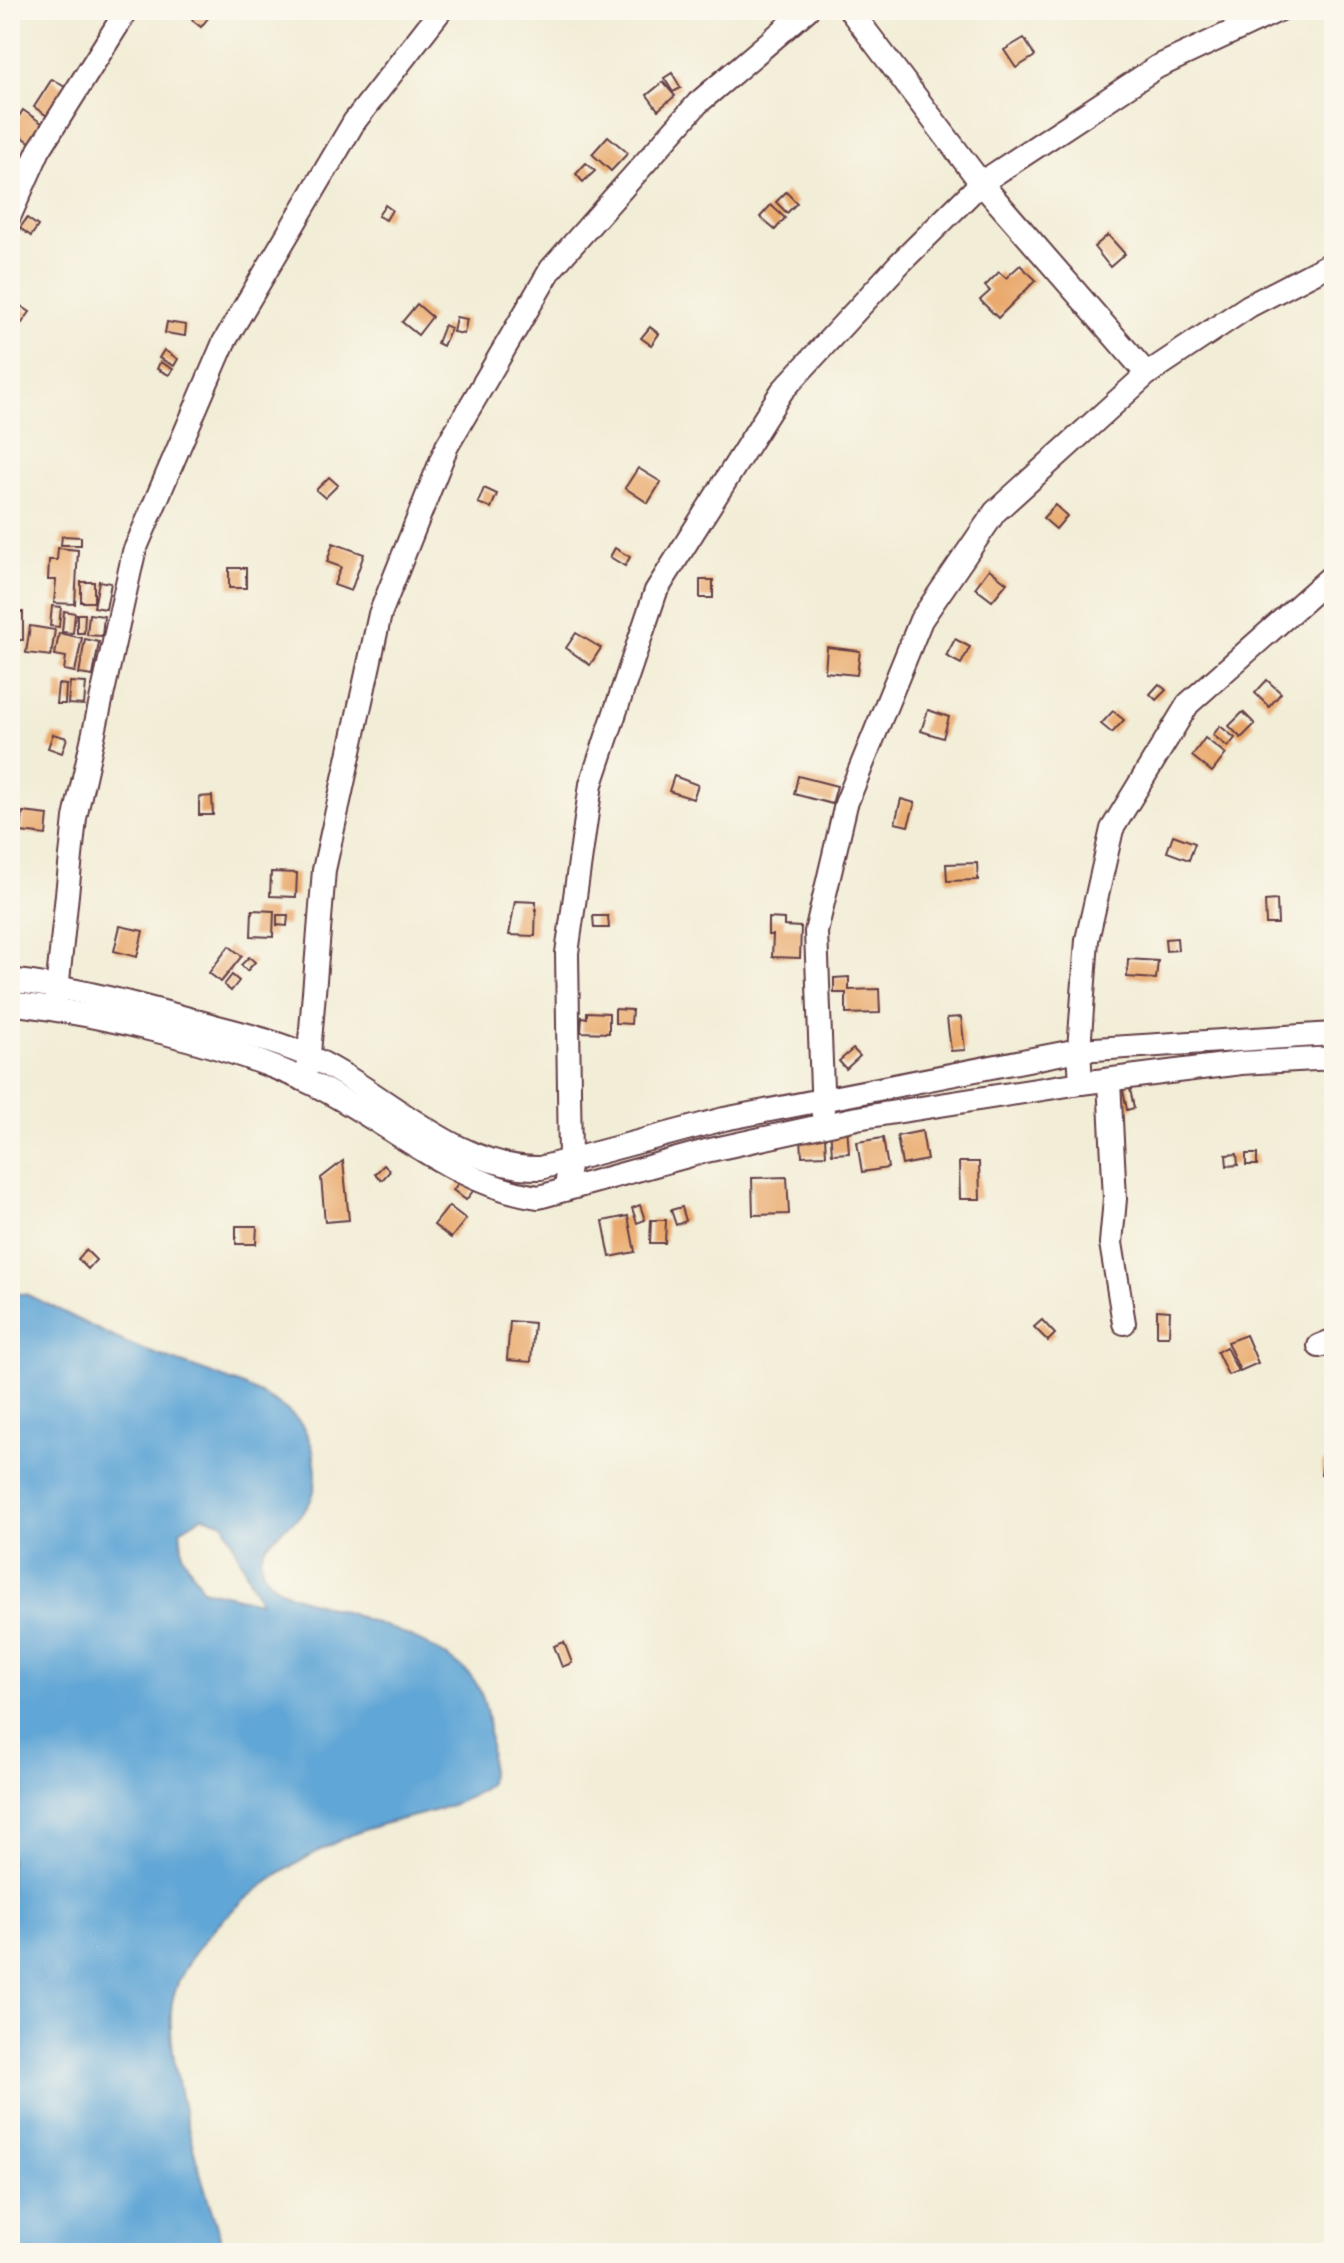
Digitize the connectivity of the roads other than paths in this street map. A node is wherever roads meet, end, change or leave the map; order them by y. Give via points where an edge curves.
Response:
1 (127, 10) edge
2 (441, 10) edge
3 (807, 10) edge
4 (850, 10) edge
5 (1279, 10) edge
6 (981, 183) junction
7 (10, 215) edge
8 (1334, 262) edge
9 (1147, 374) junction
10 (1334, 574) edge
11 (10, 980) edge
12 (58, 986) junction
13 (10, 1003) edge
14 (54, 1009) junction
15 (1334, 1034) edge
16 (1079, 1050) junction
17 (306, 1055) junction
18 (1334, 1058) edge
19 (1109, 1081) junction
20 (311, 1083) junction
21 (1081, 1083) junction
22 (821, 1101) junction
23 (825, 1125) junction
24 (570, 1158) junction
25 (566, 1188) junction
26 (1124, 1323) dead end

1 - 7 street via 39,150
2 - 12 street via 354,122 224,342 134,552 75,818
3 - 17 street via 698,103 551,269 447,446 380,614 324,870
4 - 6 street
5 - 6 street via 1157,67
6 - 9 street
6 - 24 street via 782,391 656,591 591,784 567,953
8 - 9 street via 1249,306
9 - 22 street via 995,512 921,620 846,804 816,932
10 - 16 street via 1188,704 1112,829 1087,940
11 - 12 street
12 - 14 street
12 - 17 street
13 - 14 street
14 - 20 street via 213,1048
15 - 16 street
16 - 21 street
16 - 22 street
17 - 20 street
17 - 24 street via 483,1159 521,1169
18 - 19 street via 1241,1063
19 - 21 street
19 - 26 street via 1115,1199 1111,1243
20 - 25 street via 482,1181 539,1197
21 - 23 street
22 - 23 street
22 - 24 street
23 - 25 street
24 - 25 street

